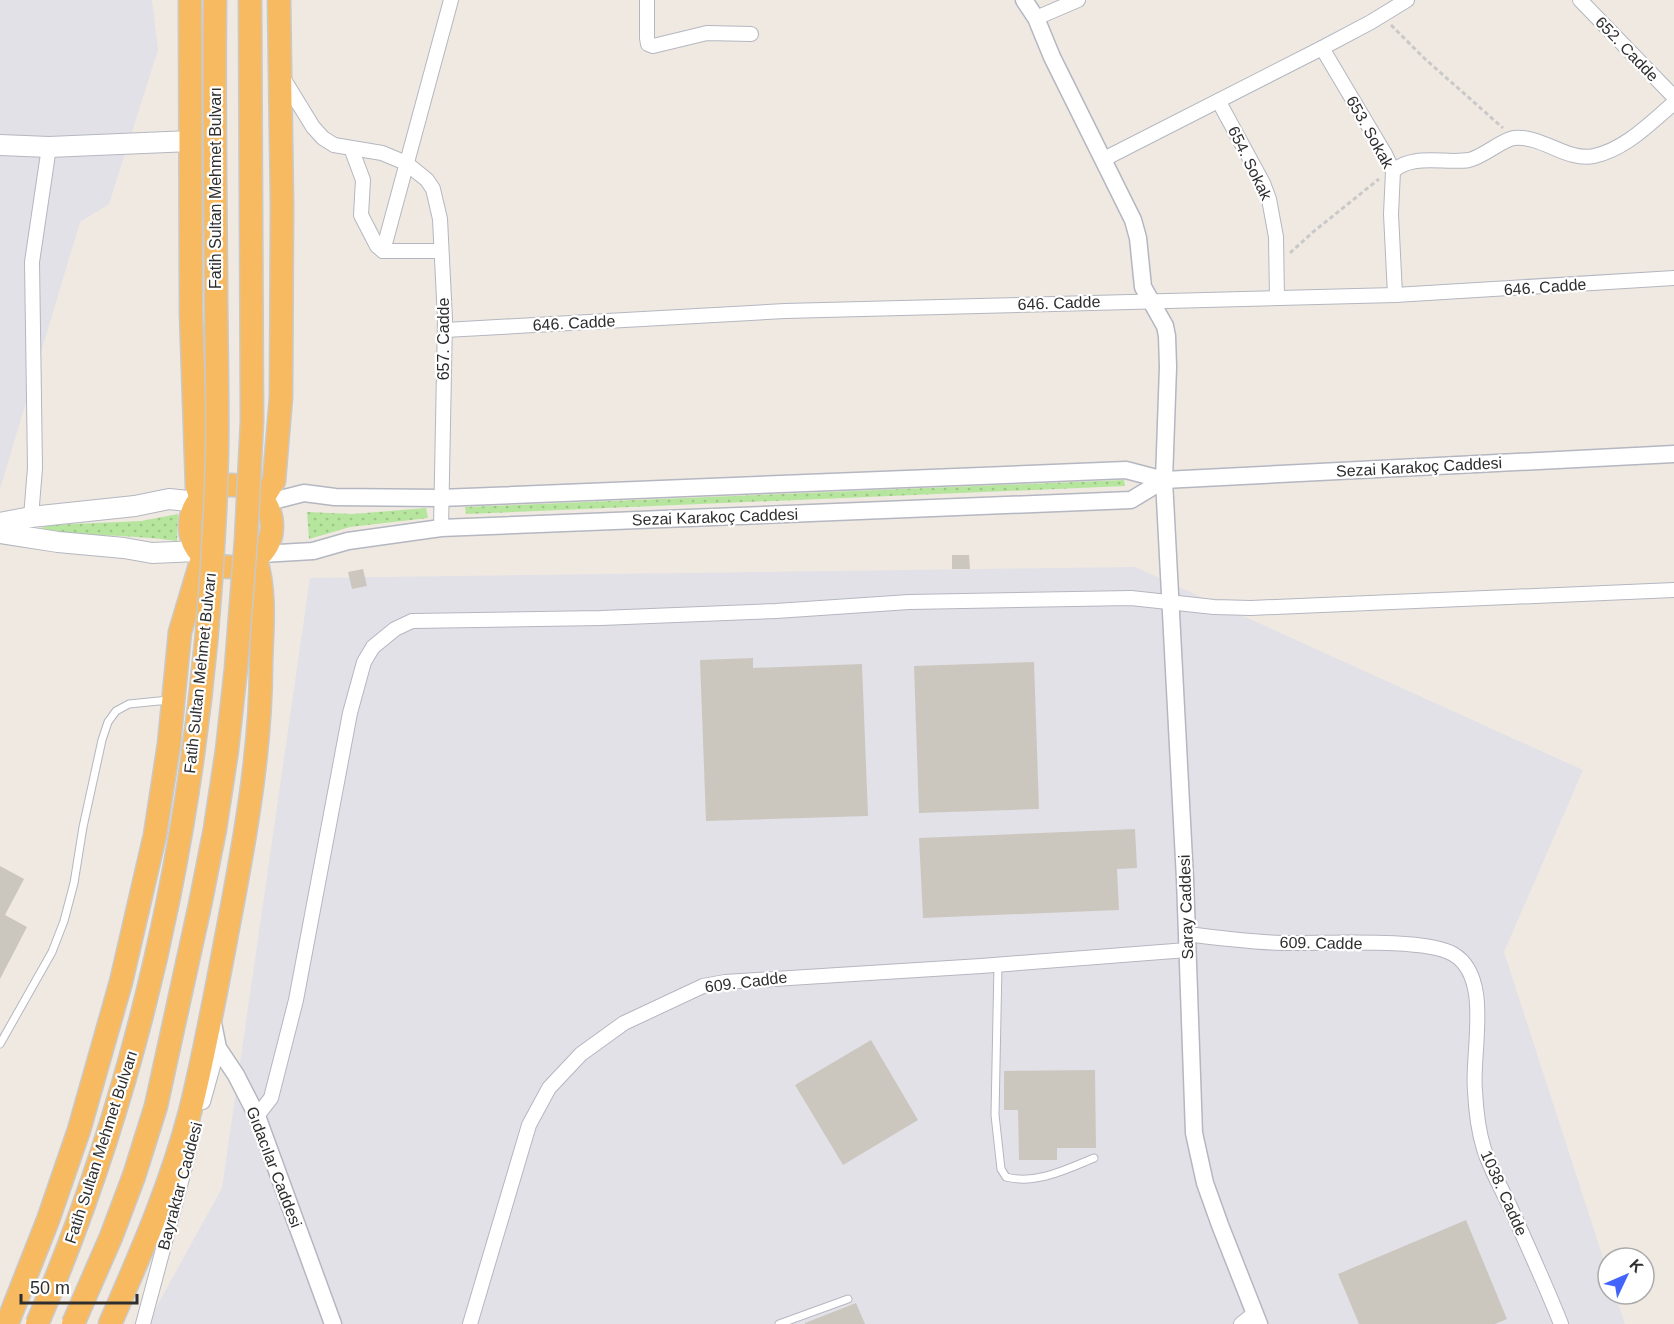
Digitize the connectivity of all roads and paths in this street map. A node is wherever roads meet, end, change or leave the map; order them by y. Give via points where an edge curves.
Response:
1 (190, 0) edge
2 (215, 0) edge
3 (250, 0) edge
4 (279, 0) edge
5 (451, 0) edge
6 (646, 0) edge
7 (1024, 0) edge
8 (1078, 0) edge
9 (1407, 0) edge
10 (1580, 0) edge
11 (1381, 16) junction
12 (1036, 18) junction
13 (751, 34) dead end
14 (1322, 48) junction
15 (280, 73) junction
16 (1674, 97) edge
17 (1219, 102) junction
18 (1674, 103) edge
19 (1513, 137) junction
20 (191, 141) junction
21 (0, 145) edge
22 (49, 147) junction
23 (351, 148) junction
24 (1104, 159) junction
25 (406, 163) junction
26 (1393, 171) junction
27 (382, 251) junction
28 (441, 251) junction
29 (1277, 264) junction
30 (1674, 278) edge
31 (1395, 295) junction
32 (1277, 298) junction
33 (1149, 300) junction
34 (445, 330) junction
35 (1674, 454) edge
36 (1164, 480) junction
37 (440, 498) junction
38 (200, 500) junction
39 (264, 501) junction
40 (31, 517) junction
41 (0, 524) edge
42 (441, 528) junction
43 (0, 533) edge
44 (200, 553) junction
45 (259, 557) junction
46 (1674, 590) edge
47 (1171, 602) junction
48 (174, 699) junction
49 (1187, 942) junction
50 (1455, 954) joint
51 (998, 965) junction
52 (211, 1013) junction
53 (0, 1044) edge
54 (218, 1048) junction
55 (257, 1116) junction
56 (1094, 1158) dead end
57 (848, 1299) dead end
58 (1257, 1318) edge
59 (7, 1324) edge
60 (37, 1324) edge
61 (73, 1324) edge
62 (110, 1324) edge
63 (143, 1324) edge
64 (333, 1324) edge
65 (470, 1324) edge
66 (778, 1324) edge
67 (1241, 1324) edge
68 (1561, 1324) edge

1 - 20 highway
2 - 60 highway, Fatih Sultan Mehmet Bulvarı, bridge via 217,454 207,621 185,804 173,879 137,1039 85,1202
3 - 61 highway, Fatih Sultan Mehmet Bulvarı, bridge via 252,421 246,540 227,750 215,830 156,1106 111,1237
4 - 15 highway
5 - 25 street
6 - 13 street via 647,38 653,46 707,33
7 - 12 street, Saray Caddesi
8 - 12 street
9 - 11 street
10 - 16 street, 652. Cadde
11 - 14 street
11 - 19 path
12 - 24 street, Saray Caddesi
14 - 17 street
14 - 26 street, 653. Sokak
15 - 23 street, 657. Cadde via 323,138
15 - 39 highway via 281,397 274,481
17 - 24 street
17 - 29 street, 654. Sokak via 1269,199
18 - 19 street via 1625,144 1591,157
19 - 26 street via 1470,160 1419,161 1399,165
20 - 22 main road
20 - 38 highway via 191,325
21 - 22 main road
22 - 40 street via 32,262 35,468
23 - 25 street, 657. Cadde via 382,153
23 - 27 street via 363,180 361,215
24 - 33 street, Saray Caddesi via 1133,220 1143,287
25 - 27 street
25 - 28 street, 657. Cadde via 433,189 440,219
26 - 29 path
26 - 31 street, 653. Sokak
27 - 28 street
28 - 34 street, 657. Cadde
29 - 32 street, 654. Sokak
30 - 31 street, 646. Cadde
31 - 32 street, 646. Cadde
32 - 33 street, 646. Cadde
33 - 34 street, 646. Cadde via 785,311
33 - 36 street, Saray Caddesi via 1167,336
34 - 37 street, 657. Cadde
35 - 36 street, Sezai Karakoç Caddesi
36 - 37 street, Sezai Karakoç Caddesi via 1126,470
36 - 42 street, Sezai Karakoç Caddesi via 1131,500
36 - 47 street, Saray Caddesi
37 - 39 street, Sezai Karakoç Caddesi via 304,493
37 - 42 street, 657. Cadde
38 - 39 highway via 208,492 233,485
38 - 40 main road via 169,499
38 - 44 highway via 190,526
39 - 45 highway via 273,527 271,540
40 - 41 main road
42 - 45 street, Sezai Karakoç Caddesi
43 - 44 main road via 152,553
44 - 45 highway via 207,560 231,568
44 - 48 highway via 180,632
45 - 52 highway via 262,580 258,744 243,848
46 - 47 street via 1251,608
47 - 49 street, Saray Caddesi
47 - 55 street via 1131,598 909,602 601,618 412,621 395,629 373,647 364,662 350,713 296,999 271,1098
48 - 53 lane via 129,704 116,711 108,722 64,921 52,952
48 - 59 highway via 155,835 122,982 75,1142
49 - 50 street, 609. Cadde via 1398,944 1433,947
49 - 51 street, 609. Cadde
49 - 58 street, Saray Caddesi via 1194,1133 1209,1193
50 - 68 street, 1038. Cadde via 1469,971 1477,999 1474,1087 1485,1151
51 - 56 lane via 995,1115 1001,1169 1006,1177 1027,1179
51 - 65 street, 609. Cadde via 725,982 703,986 624,1023 581,1054 549,1088 537,1108
52 - 54 street, Gıdacılar Caddesi
52 - 62 highway via 190,1113 146,1242
54 - 55 street, Gıdacılar Caddesi
54 - 63 street, Bayraktar Caddesi
55 - 64 street, Gıdacılar Caddesi
57 - 66 lane
58 - 67 street

